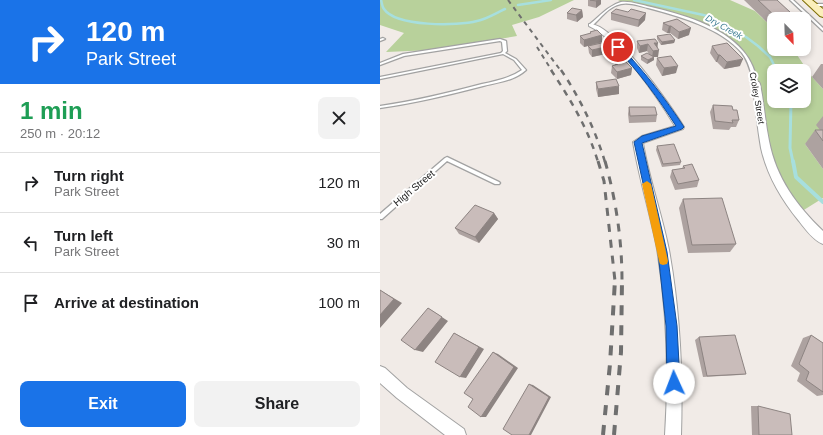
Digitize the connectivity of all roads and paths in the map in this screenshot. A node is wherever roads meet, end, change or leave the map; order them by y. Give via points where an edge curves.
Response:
1 (791, 0) edge
2 (810, 3) edge
3 (823, 5) edge
4 (823, 14) edge
5 (591, 25) joint
6 (818, 25) junction
7 (823, 25) edge
8 (823, 30) edge
9 (503, 53) junction
10 (380, 64) edge
11 (380, 78) edge
12 (756, 84) joint
13 (380, 107) edge
14 (497, 183) dead end
15 (380, 217) edge
16 (823, 239) edge
17 (380, 373) edge
18 (458, 435) edge
19 (674, 435) edge

1 - 6 lane
2 - 3 lane
2 - 4 main road
5 - 12 lane, Croley Street via 619,3 673,13 693,20 712,29 746,56
5 - 19 street via 602,32 634,64 665,103 680,127 638,142 662,252 671,326
6 - 7 lane
6 - 8 lane
9 - 10 lane via 504,41 500,40 403,55
9 - 11 lane
9 - 13 lane via 513,57 524,70 518,75 449,95
12 - 16 street, Croley Street via 766,149 774,175 799,213
14 - 15 lane, High Street via 447,159
17 - 18 street

